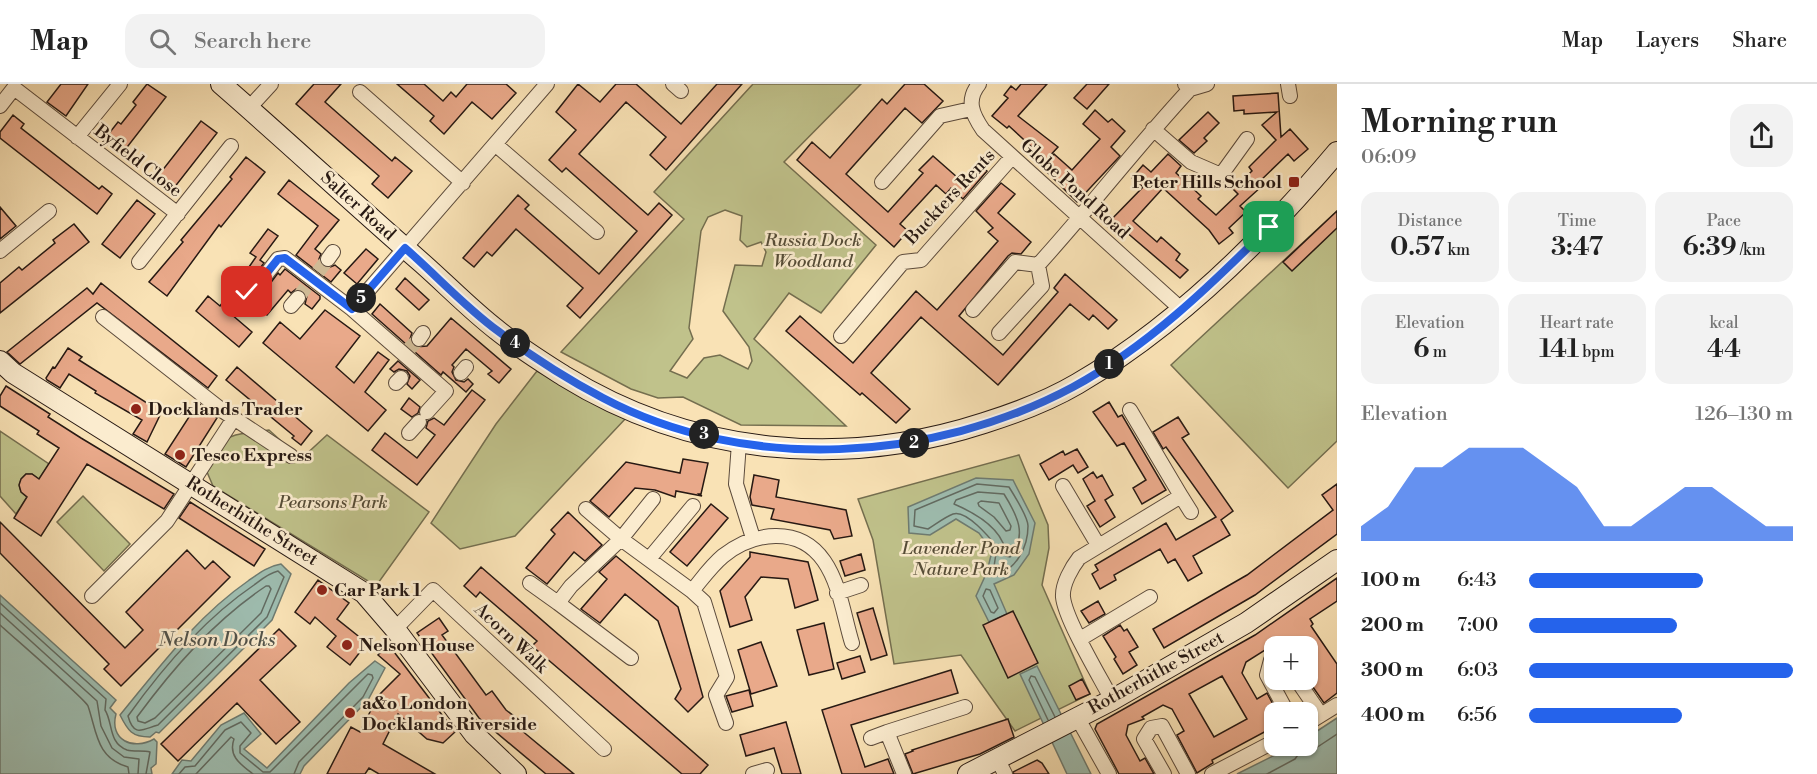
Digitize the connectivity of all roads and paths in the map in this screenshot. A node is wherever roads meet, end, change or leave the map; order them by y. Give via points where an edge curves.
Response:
1 (120, 84) edge
2 (221, 84) edge
3 (271, 84) edge
4 (547, 84) edge
5 (980, 84) edge
6 (1207, 84) edge
7 (1188, 87) edge
8 (360, 92) dead end
9 (0, 106) edge
10 (249, 108) junction
11 (971, 109) junction
12 (1153, 129) junction
13 (77, 137) junction
14 (1247, 139) dead end
15 (496, 145) junction
16 (231, 146) dead end
17 (1337, 152) edge
18 (1012, 157) junction
19 (882, 182) dead end
20 (463, 183) junction
21 (49, 211) dead end
22 (178, 214) junction
23 (1080, 219) junction
24 (597, 232) dead end
25 (405, 248) junction
26 (0, 251) edge
27 (139, 262) dead end
28 (1038, 265) junction
29 (241, 307) dead end
30 (352, 309) junction
31 (1181, 309) junction
32 (973, 310) dead end
33 (103, 317) dead end
34 (999, 333) dead end
35 (841, 336) dead end
36 (0, 361) edge
37 (1130, 410) dead end
38 (234, 418) junction
39 (409, 434) dead end
40 (739, 442) junction
41 (291, 456) dead end
42 (190, 482) junction
43 (1063, 486) dead end
44 (1181, 496) junction
45 (653, 499) dead end
46 (693, 506) dead end
47 (586, 509) dead end
48 (1191, 512) dead end
49 (621, 538) junction
50 (753, 538) junction
51 (1098, 545) junction
52 (649, 559) junction
53 (1337, 560) edge
54 (530, 584) dead end
55 (861, 585) dead end
56 (692, 591) junction
57 (837, 592) junction
58 (92, 596) dead end
59 (1150, 597) dead end
60 (558, 603) junction
61 (395, 629) junction
62 (1080, 639) junction
63 (852, 643) dead end
64 (631, 658) dead end
65 (1305, 690) edge
66 (1112, 700) junction
67 (1337, 705) edge
68 (965, 707) dead end
69 (1321, 715) junction
70 (1318, 717) edge
71 (1074, 719) junction
72 (726, 723) dead end
73 (887, 732) junction
74 (871, 738) dead end
75 (1264, 747) edge
76 (604, 749) dead end
77 (1001, 767) edge
78 (767, 770) dead end
79 (516, 774) edge
80 (753, 774) edge
81 (904, 774) edge
82 (968, 774) edge
83 (1109, 774) edge
84 (1164, 774) edge
85 (1188, 774) edge
86 (1212, 774) edge

1 - 13 street, Byfield Close
2 - 10 main road, Salter Road
3 - 10 street
4 - 15 street
5 - 11 street via 972,93
6 - 7 street
7 - 12 street
8 - 20 street
9 - 13 street, Byfield Close via 14,88
10 - 25 main road, Salter Road
11 - 18 street, Globe Pond Road via 983,130
11 - 19 street via 940,116
12 - 14 street via 1191,162 1221,175
12 - 23 street
13 - 22 street, Byfield Close
15 - 20 street
15 - 24 street
16 - 22 street, Byfield Close
17 - 31 main road, Salter Road via 1248,248
18 - 23 street, Globe Pond Road
18 - 35 street, Buckters Rents via 921,260 903,262
20 - 25 street
21 - 26 street
22 - 27 street, Byfield Close
23 - 28 street
23 - 31 street, Globe Pond Road
25 - 30 street
25 - 40 main road, Salter Road via 497,330 605,399 647,418
28 - 32 street via 1015,262
28 - 34 street via 1042,286
29 - 30 street via 242,288 278,259 285,258 305,288
30 - 39 street via 405,366 457,378
31 - 40 main road, Salter Road via 1128,352 1073,387 1007,416 953,433 877,448 817,449
33 - 38 street
36 - 42 main road, Rotherhithe Street via 13,373
37 - 44 street
38 - 41 street
38 - 42 street
40 - 50 street via 736,484
42 - 58 street via 167,521
42 - 61 main road, Rotherhithe Street via 364,593
43 - 51 street
44 - 48 street
44 - 51 street
45 - 49 street
46 - 52 street
47 - 49 street
49 - 52 street
49 - 60 street
50 - 56 street via 721,557
50 - 57 street via 789,536 804,541 824,560
51 - 62 street via 1073,565 1063,596
52 - 56 street
53 - 66 main road, Rotherhithe Street via 1246,623
54 - 60 street
55 - 57 street
56 - 72 street via 704,602 727,677 716,695
57 - 63 street
59 - 62 street
60 - 64 street
61 - 76 street, Acorn Walk via 433,590
61 - 79 main road, Rotherhithe Street via 474,734
62 - 66 street
65 - 69 street
66 - 71 main road, Rotherhithe Street
67 - 69 street
68 - 73 street
69 - 70 street
71 - 77 main road, Rotherhithe Street via 1036,738
71 - 83 street
73 - 74 street
73 - 81 street
75 - 86 street
77 - 82 main road, Rotherhithe Street
78 - 80 street
84 - 85 street via 1144,739 1151,728 1162,726

